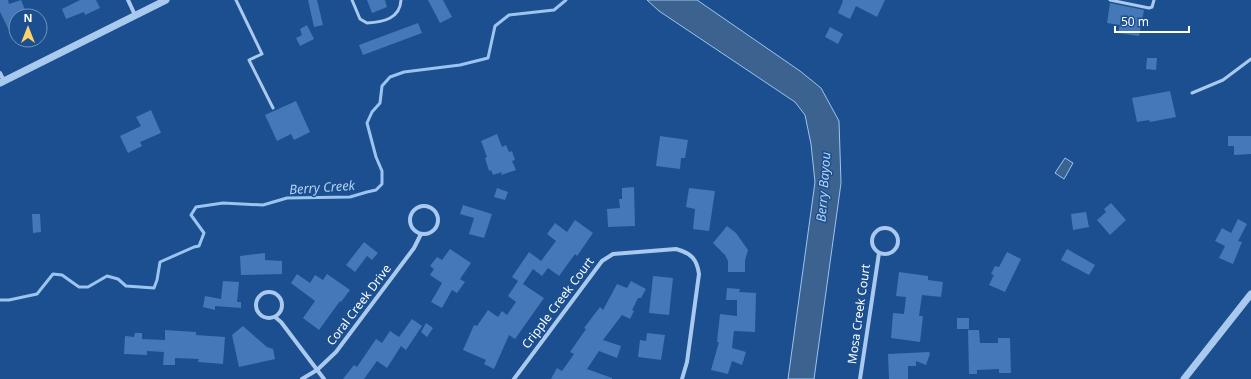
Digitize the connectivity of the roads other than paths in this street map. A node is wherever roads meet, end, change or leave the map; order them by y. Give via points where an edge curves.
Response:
1 (128, 0) edge
2 (166, 0) edge
3 (236, 0) edge
4 (352, 0) edge
5 (401, 0) edge
6 (1110, 0) edge
7 (1154, 0) edge
8 (135, 15) junction
9 (1251, 59) edge
10 (0, 73) edge
11 (2, 82) edge
12 (1192, 93) dead end
13 (273, 108) dead end
14 (421, 234) junction
15 (879, 253) junction
16 (1251, 294) edge
17 (275, 317) junction
18 (317, 370) junction
19 (302, 379) edge
20 (324, 379) edge
21 (514, 379) edge
22 (682, 379) edge
23 (860, 379) edge
24 (1184, 379) edge

1 - 8 street
2 - 8 street
3 - 13 lane via 262,54 249,60
4 - 5 lane via 360,19 367,23 387,19 397,13
6 - 7 lane via 1149,8 1152,7
8 - 11 street
9 - 12 lane via 1223,80
10 - 11 street
14 - 14 street, Coral Creek Drive via 431,232 438,220 436,213 424,206 417,208 410,220 412,227
14 - 18 street, Coral Creek Drive via 414,248 336,352
15 - 15 street, Mosa Creek Court via 885,255 897,248 899,242 892,230 885,228 874,235 872,242
15 - 23 street, Mosa Creek Court
16 - 24 street
17 - 17 street via 282,305 280,299 269,292 262,294 256,305 258,312 262,317
17 - 18 street
18 - 19 street, Coral Creek Drive
18 - 20 street
21 - 22 street, Cripple Creek Court via 602,261 613,254 676,250 692,256 698,264 699,274 687,362

